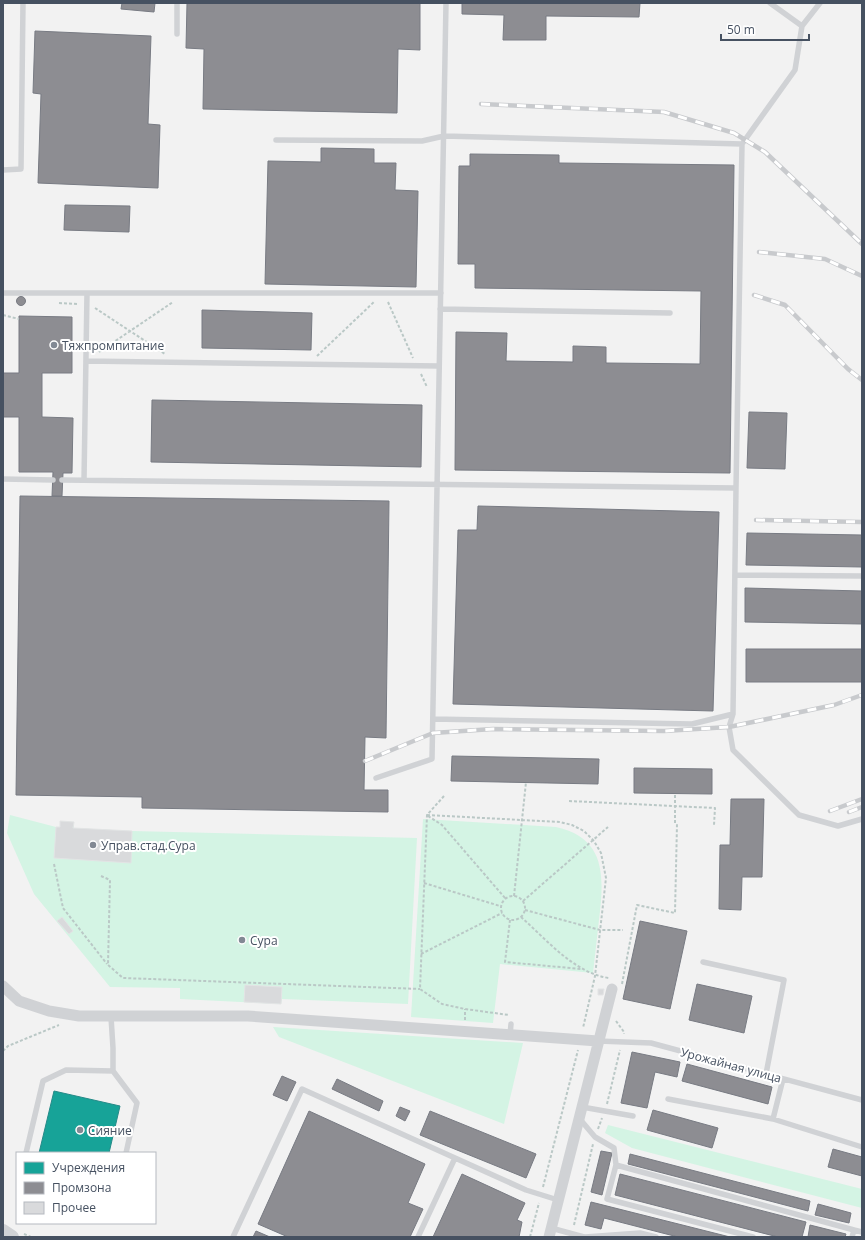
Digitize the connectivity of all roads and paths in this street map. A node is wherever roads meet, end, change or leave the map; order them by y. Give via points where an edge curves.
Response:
1 (23, 3) edge
2 (177, 3) edge
3 (446, 3) edge
4 (770, 3) edge
5 (820, 3) edge
6 (802, 26) junction
7 (176, 34) dead end
8 (444, 136) junction
9 (276, 140) dead end
10 (742, 144) junction
11 (3, 170) edge
12 (3, 293) edge
13 (88, 293) junction
14 (186, 293) junction
15 (384, 293) junction
16 (441, 293) junction
17 (440, 309) junction
18 (670, 313) dead end
19 (3, 314) edge
20 (19, 319) dead end
21 (130, 331) junction
22 (86, 361) junction
23 (179, 362) junction
24 (309, 364) junction
25 (417, 366) junction
26 (439, 366) junction
27 (427, 387) dead end
28 (3, 479) edge
29 (53, 480) dead end
30 (62, 480) dead end
31 (84, 480) junction
32 (437, 484) junction
33 (736, 488) junction
34 (735, 575) junction
35 (862, 576) edge
36 (732, 714) junction
37 (433, 719) junction
38 (376, 778) dead end
39 (526, 782) dead end
40 (675, 794) dead end
41 (444, 796) dead end
42 (569, 801) dead end
43 (675, 806) junction
44 (427, 815) junction
45 (862, 819) edge
46 (522, 820) junction
47 (714, 825) dead end
48 (608, 826) dead end
49 (594, 841) junction
50 (54, 864) dead end
51 (101, 876) dead end
52 (424, 883) junction
53 (514, 896) junction
54 (505, 898) junction
55 (523, 901) junction
56 (500, 906) junction
57 (525, 910) junction
58 (502, 913) junction
59 (521, 917) junction
60 (510, 920) junction
61 (600, 930) junction
62 (623, 930) dead end
63 (421, 954) junction
64 (703, 962) dead end
65 (108, 965) junction
66 (581, 969) junction
67 (595, 976) junction
68 (3, 986) edge
69 (616, 986) junction
70 (420, 989) junction
71 (509, 1015) dead end
72 (79, 1016) junction
73 (111, 1017) junction
74 (615, 1020) dead end
75 (581, 1040) junction
76 (598, 1041) junction
77 (622, 1042) junction
78 (3, 1051) edge
79 (112, 1071) junction
80 (766, 1074) junction
81 (783, 1079) junction
82 (668, 1099) dead end
83 (862, 1100) edge
84 (581, 1107) junction
85 (605, 1110) junction
86 (633, 1116) dead end
87 (578, 1118) junction
88 (773, 1119) junction
89 (595, 1137) junction
90 (862, 1147) edge
91 (26, 1152) edge
92 (126, 1152) edge
93 (454, 1158) junction
94 (616, 1165) junction
95 (541, 1195) junction
96 (558, 1200) junction
97 (854, 1230) junction
98 (3, 1232) edge
99 (862, 1232) edge
100 (550, 1233) edge
101 (572, 1234) junction
102 (12, 1237) edge
103 (233, 1237) edge
104 (418, 1237) edge
105 (530, 1237) edge
106 (585, 1237) edge
107 (656, 1237) edge
108 (753, 1237) edge
109 (852, 1237) edge

1 - 11 lane via 21,169
2 - 7 lane
3 - 8 lane
4 - 6 lane
5 - 6 lane
6 - 10 lane via 795,70
8 - 9 lane via 422,141
8 - 10 lane
8 - 16 lane
10 - 33 lane
12 - 13 lane
13 - 14 lane
13 - 21 path via 94,307
13 - 22 lane
14 - 15 lane
14 - 21 path
15 - 16 lane
15 - 24 path
15 - 25 path
16 - 17 lane
17 - 18 lane
17 - 26 lane
19 - 20 path
21 - 22 path
21 - 23 path
22 - 23 lane
22 - 31 lane
23 - 24 lane
24 - 25 lane
25 - 26 lane
25 - 27 path
26 - 32 lane
28 - 29 lane
30 - 31 lane
31 - 32 lane
32 - 33 lane
32 - 37 lane
33 - 34 lane
34 - 35 lane
34 - 36 lane
36 - 37 lane via 692,724
36 - 45 lane via 729,727 732,750 799,815 838,826
37 - 38 lane via 432,758
39 - 46 path
40 - 43 path
41 - 44 path
42 - 43 path
43 - 47 path via 715,808
43 - 69 path via 675,913 637,905
44 - 46 path
44 - 52 path
44 - 54 path via 442,825
46 - 49 path via 572,825
46 - 53 path
48 - 49 path
49 - 55 path
49 - 61 path via 601,852 606,878
50 - 65 path via 63,908
51 - 65 path via 110,880
52 - 56 path
52 - 63 path
53 - 54 path
53 - 55 path
54 - 56 path
55 - 57 path
56 - 58 path
57 - 59 path
57 - 61 path
58 - 60 path
58 - 63 path
59 - 60 path
59 - 66 path
60 - 66 path via 505,962
61 - 62 path
61 - 67 path
63 - 70 path
64 - 80 lane via 784,980
65 - 70 path via 123,978
66 - 67 path
67 - 69 path
67 - 75 path
68 - 72 street via 19,1000 49,1011
69 - 76 street
70 - 71 path via 442,1004 465,1010
72 - 73 street
72 - 78 path via 8,1046
73 - 75 street via 248,1016 510,1029
73 - 79 lane
74 - 77 path via 624,1032
75 - 76 street
75 - 95 path
76 - 77 lane, Урожайная улица
76 - 84 street
77 - 80 lane, Урожайная улица via 651,1043
77 - 85 path
79 - 91 lane via 66,1070 43,1081
79 - 92 lane via 137,1102
80 - 81 lane, Урожайная улица
81 - 83 lane, Урожайная улица
81 - 88 lane
82 - 88 lane
84 - 85 lane
84 - 87 street
85 - 86 lane
85 - 89 path
87 - 89 lane
87 - 96 street
88 - 90 lane
89 - 94 lane via 614,1148
89 - 101 path
93 - 95 lane
93 - 103 lane via 302,1089
93 - 104 lane
94 - 97 lane
94 - 108 lane via 607,1199
95 - 96 lane
95 - 105 path
96 - 100 street
97 - 99 lane
97 - 109 lane
98 - 102 street
100 - 101 lane
101 - 106 lane
106 - 107 lane via 640,1233

